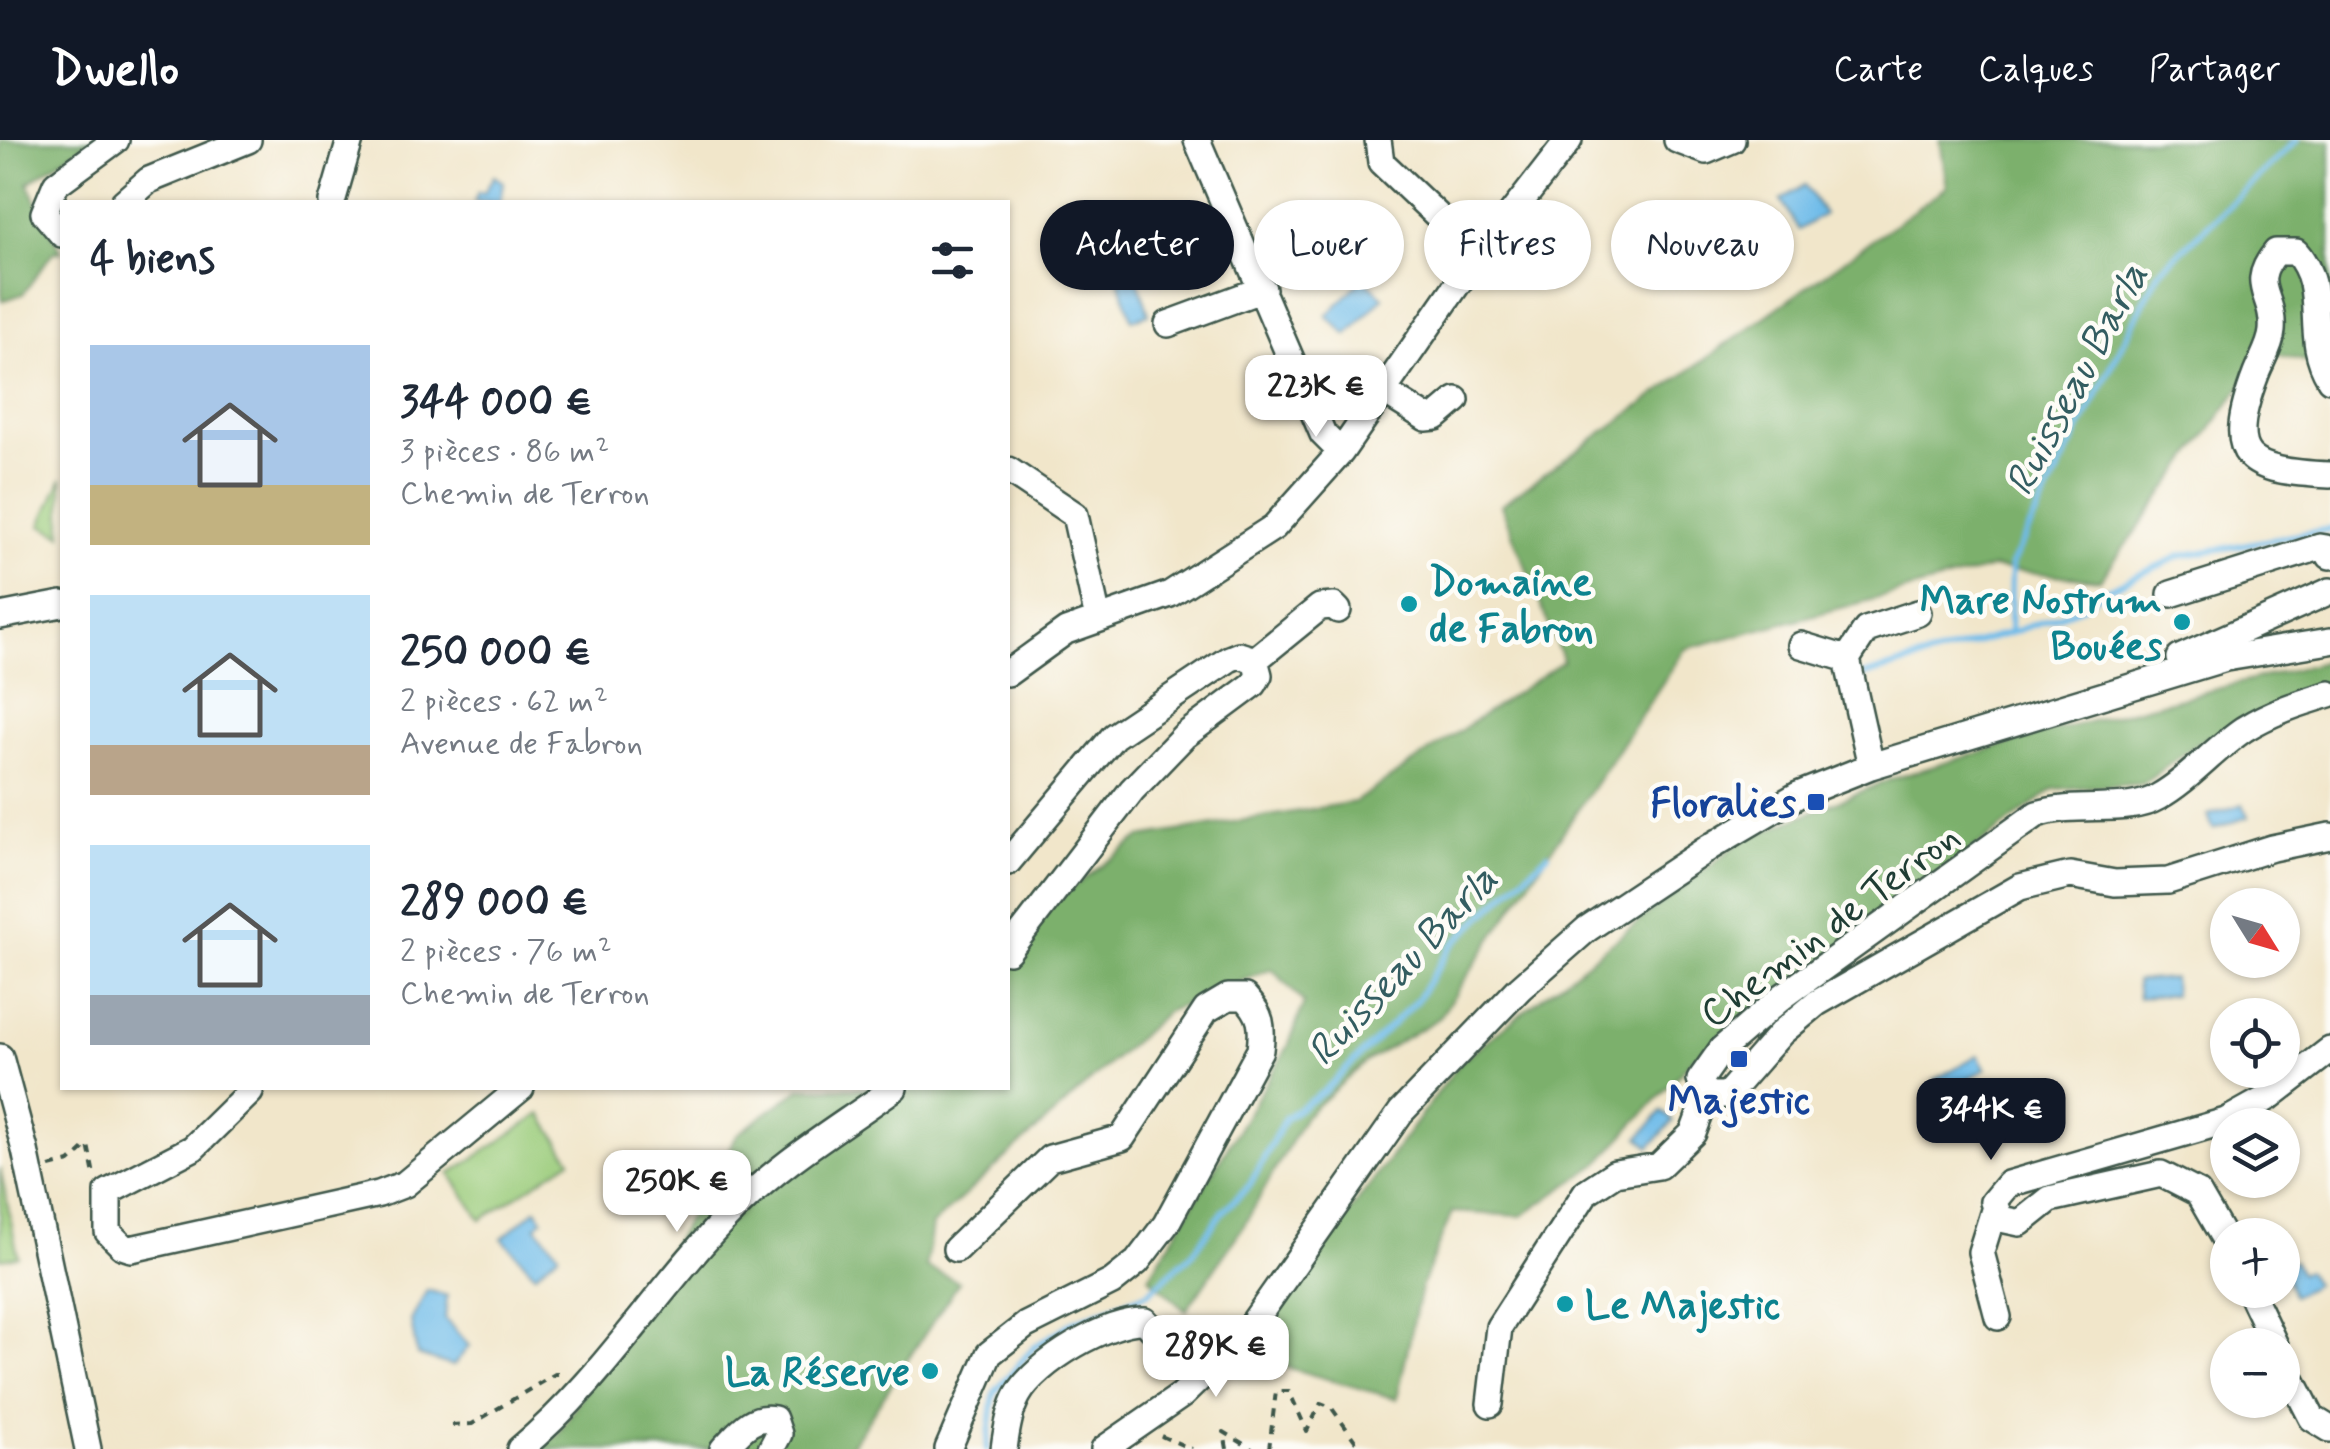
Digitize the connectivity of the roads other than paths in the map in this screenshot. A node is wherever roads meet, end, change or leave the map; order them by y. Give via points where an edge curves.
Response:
1 (116, 140) edge
2 (350, 140) edge
3 (1197, 140) edge
4 (1378, 140) edge
5 (1569, 140) edge
6 (1677, 140) edge
7 (1732, 140) edge
8 (243, 141) edge
9 (126, 200) edge
10 (333, 200) edge
11 (1522, 200) edge
12 (1424, 202) edge
13 (60, 232) edge
14 (1254, 266) edge
15 (1259, 290) edge
16 (1265, 290) edge
17 (1454, 290) edge
18 (1168, 324) dead end
19 (2330, 379) edge
20 (1383, 391) junction
21 (1456, 400) dead end
22 (1341, 452) junction
23 (1010, 471) edge
24 (2330, 475) edge
25 (2330, 556) edge
26 (2330, 591) edge
27 (2171, 594) dead end
28 (60, 604) edge
29 (1338, 610) dead end
30 (1918, 613) dead end
31 (0, 616) edge
32 (1098, 619) junction
33 (2330, 640) edge
34 (1801, 645) dead end
35 (1847, 659) junction
36 (1255, 660) junction
37 (1010, 672) edge
38 (2141, 685) junction
39 (2330, 694) edge
40 (1871, 766) junction
41 (2330, 836) edge
42 (1010, 860) edge
43 (1010, 948) edge
44 (2330, 1050) edge
45 (0, 1057) edge
46 (519, 1090) edge
47 (891, 1090) edge
48 (250, 1092) dead end
49 (1707, 1095) junction
50 (1994, 1210) junction
51 (2212, 1218) edge
52 (956, 1249) dead end
53 (1998, 1316) dead end
54 (1169, 1347) dead end
55 (2300, 1395) edge
56 (1490, 1404) dead end
57 (2330, 1430) edge
58 (88, 1449) edge
59 (520, 1449) edge
60 (722, 1449) edge
61 (771, 1449) edge
62 (948, 1449) edge
63 (1004, 1449) edge
64 (1104, 1449) edge

1 - 13 street via 56,184 44,214
2 - 10 street
3 - 14 street
4 - 12 street via 1382,162
5 - 11 street
6 - 7 street via 1706,150
8 - 9 street via 149,180
15 - 18 street
16 - 22 street via 1323,434
17 - 20 street
19 - 24 street via 2315,338 2319,286 2296,252 2276,252 2263,268 2261,285 2272,333 2240,417 2242,443 2274,472
20 - 21 street via 1426,418
20 - 22 street
22 - 32 street via 1274,527 1218,566 1170,594
23 - 32 street via 1076,514
25 - 27 street via 2320,547
26 - 38 street via 2149,672
28 - 31 street
29 - 36 street via 1320,607
30 - 35 street via 1866,630
32 - 37 street via 1066,631
33 - 38 street via 2226,658
34 - 35 street
35 - 40 street
36 - 42 street via 1240,654 1229,659 1114,736
36 - 43 street via 1254,684 1184,736 1132,790
38 - 40 street
39 - 49 street, Chemin de Terron via 2283,708 2243,730 2158,798 2133,806 2065,805 2037,814 1749,1025 1700,1080
40 - 64 street via 1768,811 1553,956 1424,1083 1246,1332 1146,1422
41 - 49 street, Chemin de Terron via 2168,882 2116,883 2070,874 2020,887 1816,1003 1727,1094
44 - 50 street via 2226,1121 2008,1184 1997,1193
45 - 58 street
46 - 48 street via 405,1184 122,1246 108,1232 108,1192 194,1148
47 - 59 street via 770,1176 733,1211 595,1376
49 - 56 street via 1693,1132 1659,1166 1615,1173 1586,1192 1499,1327
50 - 51 street via 2001,1219 2020,1222 2050,1199 2161,1174 2198,1193
50 - 53 street via 1981,1252
52 - 62 street via 1050,1158 1122,1138 1206,1010 1245,997 1257,1010 1260,1050 1166,1224 1112,1282 1026,1325 989,1354
54 - 63 street via 1146,1321 1097,1332 1039,1370 1018,1395
55 - 57 street via 2312,1418
60 - 61 street via 765,1417 774,1419 780,1434

